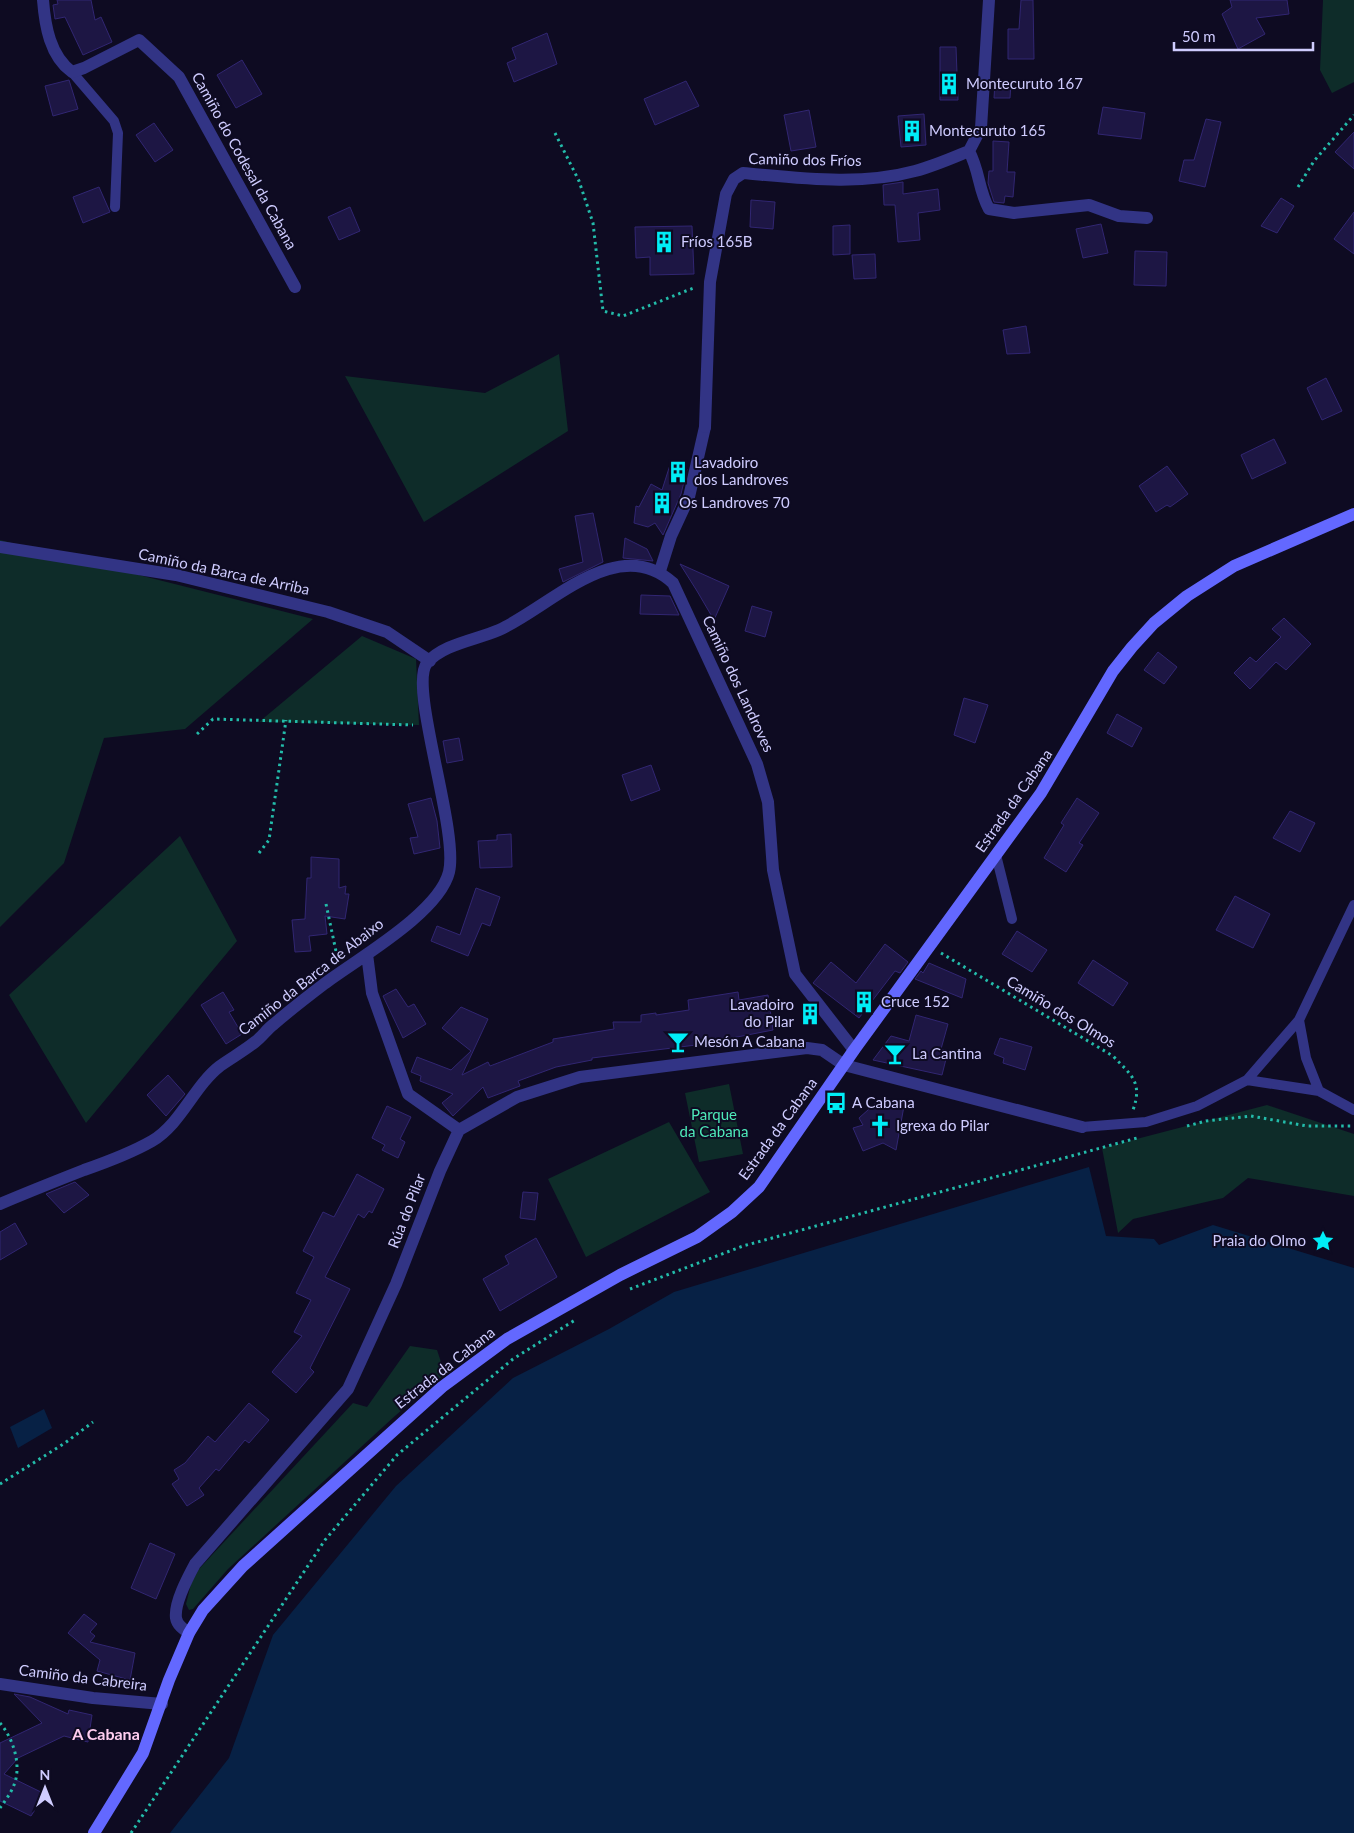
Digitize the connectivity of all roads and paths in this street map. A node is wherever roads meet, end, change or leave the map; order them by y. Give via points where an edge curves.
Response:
1 (43, 0) edge
2 (988, 0) edge
3 (72, 72) junction
4 (1354, 114) edge
5 (555, 133) dead end
6 (969, 151) junction
7 (1298, 187) dead end
8 (115, 206) dead end
9 (1147, 218) dead end
10 (710, 282) junction
11 (295, 286) dead end
12 (1354, 514) edge
13 (0, 547) edge
14 (660, 571) junction
15 (430, 661) junction
16 (286, 720) junction
17 (429, 726) junction
18 (197, 734) dead end
19 (259, 853) dead end
20 (996, 855) junction
21 (326, 904) dead end
22 (1354, 905) edge
23 (1012, 919) dead end
24 (930, 946) junction
25 (367, 954) junction
26 (343, 970) junction
27 (1299, 1020) junction
28 (854, 1050) junction
29 (844, 1065) junction
30 (1247, 1080) junction
31 (1319, 1091) junction
32 (1354, 1110) edge
33 (1128, 1125) junction
34 (1354, 1126) edge
35 (1082, 1127) joint
36 (1181, 1127) dead end
37 (459, 1130) junction
38 (1146, 1136) dead end
39 (0, 1204) edge
40 (627, 1290) dead end
41 (577, 1319) dead end
42 (93, 1422) dead end
43 (0, 1484) edge
44 (189, 1633) junction
45 (0, 1684) edge
46 (162, 1704) junction
47 (0, 1723) edge
48 (0, 1808) edge
49 (94, 1833) edge
50 (130, 1833) edge

1 - 3 street via 50,38 60,64
2 - 6 street via 982,128
3 - 8 lane via 114,121 118,133
3 - 11 street, Camiño do Codesal da Cabana via 139,40 152,50 179,77
4 - 7 path via 1314,161
5 - 10 path via 579,181 593,222 603,311 623,316
6 - 9 street via 978,168 981,195 989,209 1014,213 1089,205 1119,216
6 - 10 street, Camiño dos Fríos via 915,171 862,179 743,173 734,179 726,194
10 - 14 street, Camiño dos Fríos via 705,427 689,497 671,536
12 - 20 main road, Estrada da Cabana via 1234,566 1187,596 1154,623 1113,671 1060,764
13 - 15 street, Camiño da Barca de Arriba via 176,575 328,612 387,632
14 - 15 street via 644,566 616,567 596,573 500,630 442,651
14 - 28 street, Camiño dos Landroves via 673,583 757,764 768,802 772,870 795,974
15 - 17 street, Camiño da Barca de Abaixo via 422,673
16 - 17 path
16 - 18 path via 213,719
16 - 19 path via 269,840
17 - 25 street, Camiño da Barca de Abaixo via 449,848 449,872 440,890 417,916
20 - 23 lane
20 - 24 main road, Estrada da Cabana
21 - 26 path via 335,949
22 - 27 lane
24 - 28 main road, Estrada da Cabana
24 - 33 path, Camiño dos Olmos via 1113,1056 1135,1078 1138,1097
25 - 26 street, Camiño da Barca de Abaixo
25 - 37 street via 372,993 408,1094
26 - 39 street, Camiño da Barca de Abaixo via 271,1026 257,1041 217,1068 155,1140
27 - 30 lane
27 - 31 lane via 1306,1058
28 - 29 main road, Estrada da Cabana
29 - 35 street
29 - 37 street via 822,1050 806,1048 580,1077 517,1097
29 - 44 main road, Estrada da Cabana via 759,1187 732,1212 697,1237 557,1309 507,1339 442,1387 243,1566 203,1610
30 - 31 lane
30 - 33 lane via 1198,1106
31 - 32 lane
33 - 35 lane
34 - 36 path via 1307,1126 1250,1116
37 - 44 street, Rúa do Pilar via 396,1284 348,1389 195,1564 183,1586 176,1617 180,1626
38 - 40 path via 743,1246
41 - 50 path via 513,1359 397,1455 325,1540
42 - 43 path
44 - 46 main road, Estrada da Cabana
45 - 46 street, Camiño da Cabreira
46 - 49 main road, Estrada da Cabana via 139,1761
47 - 48 path via 10,1734 18,1766 15,1784

